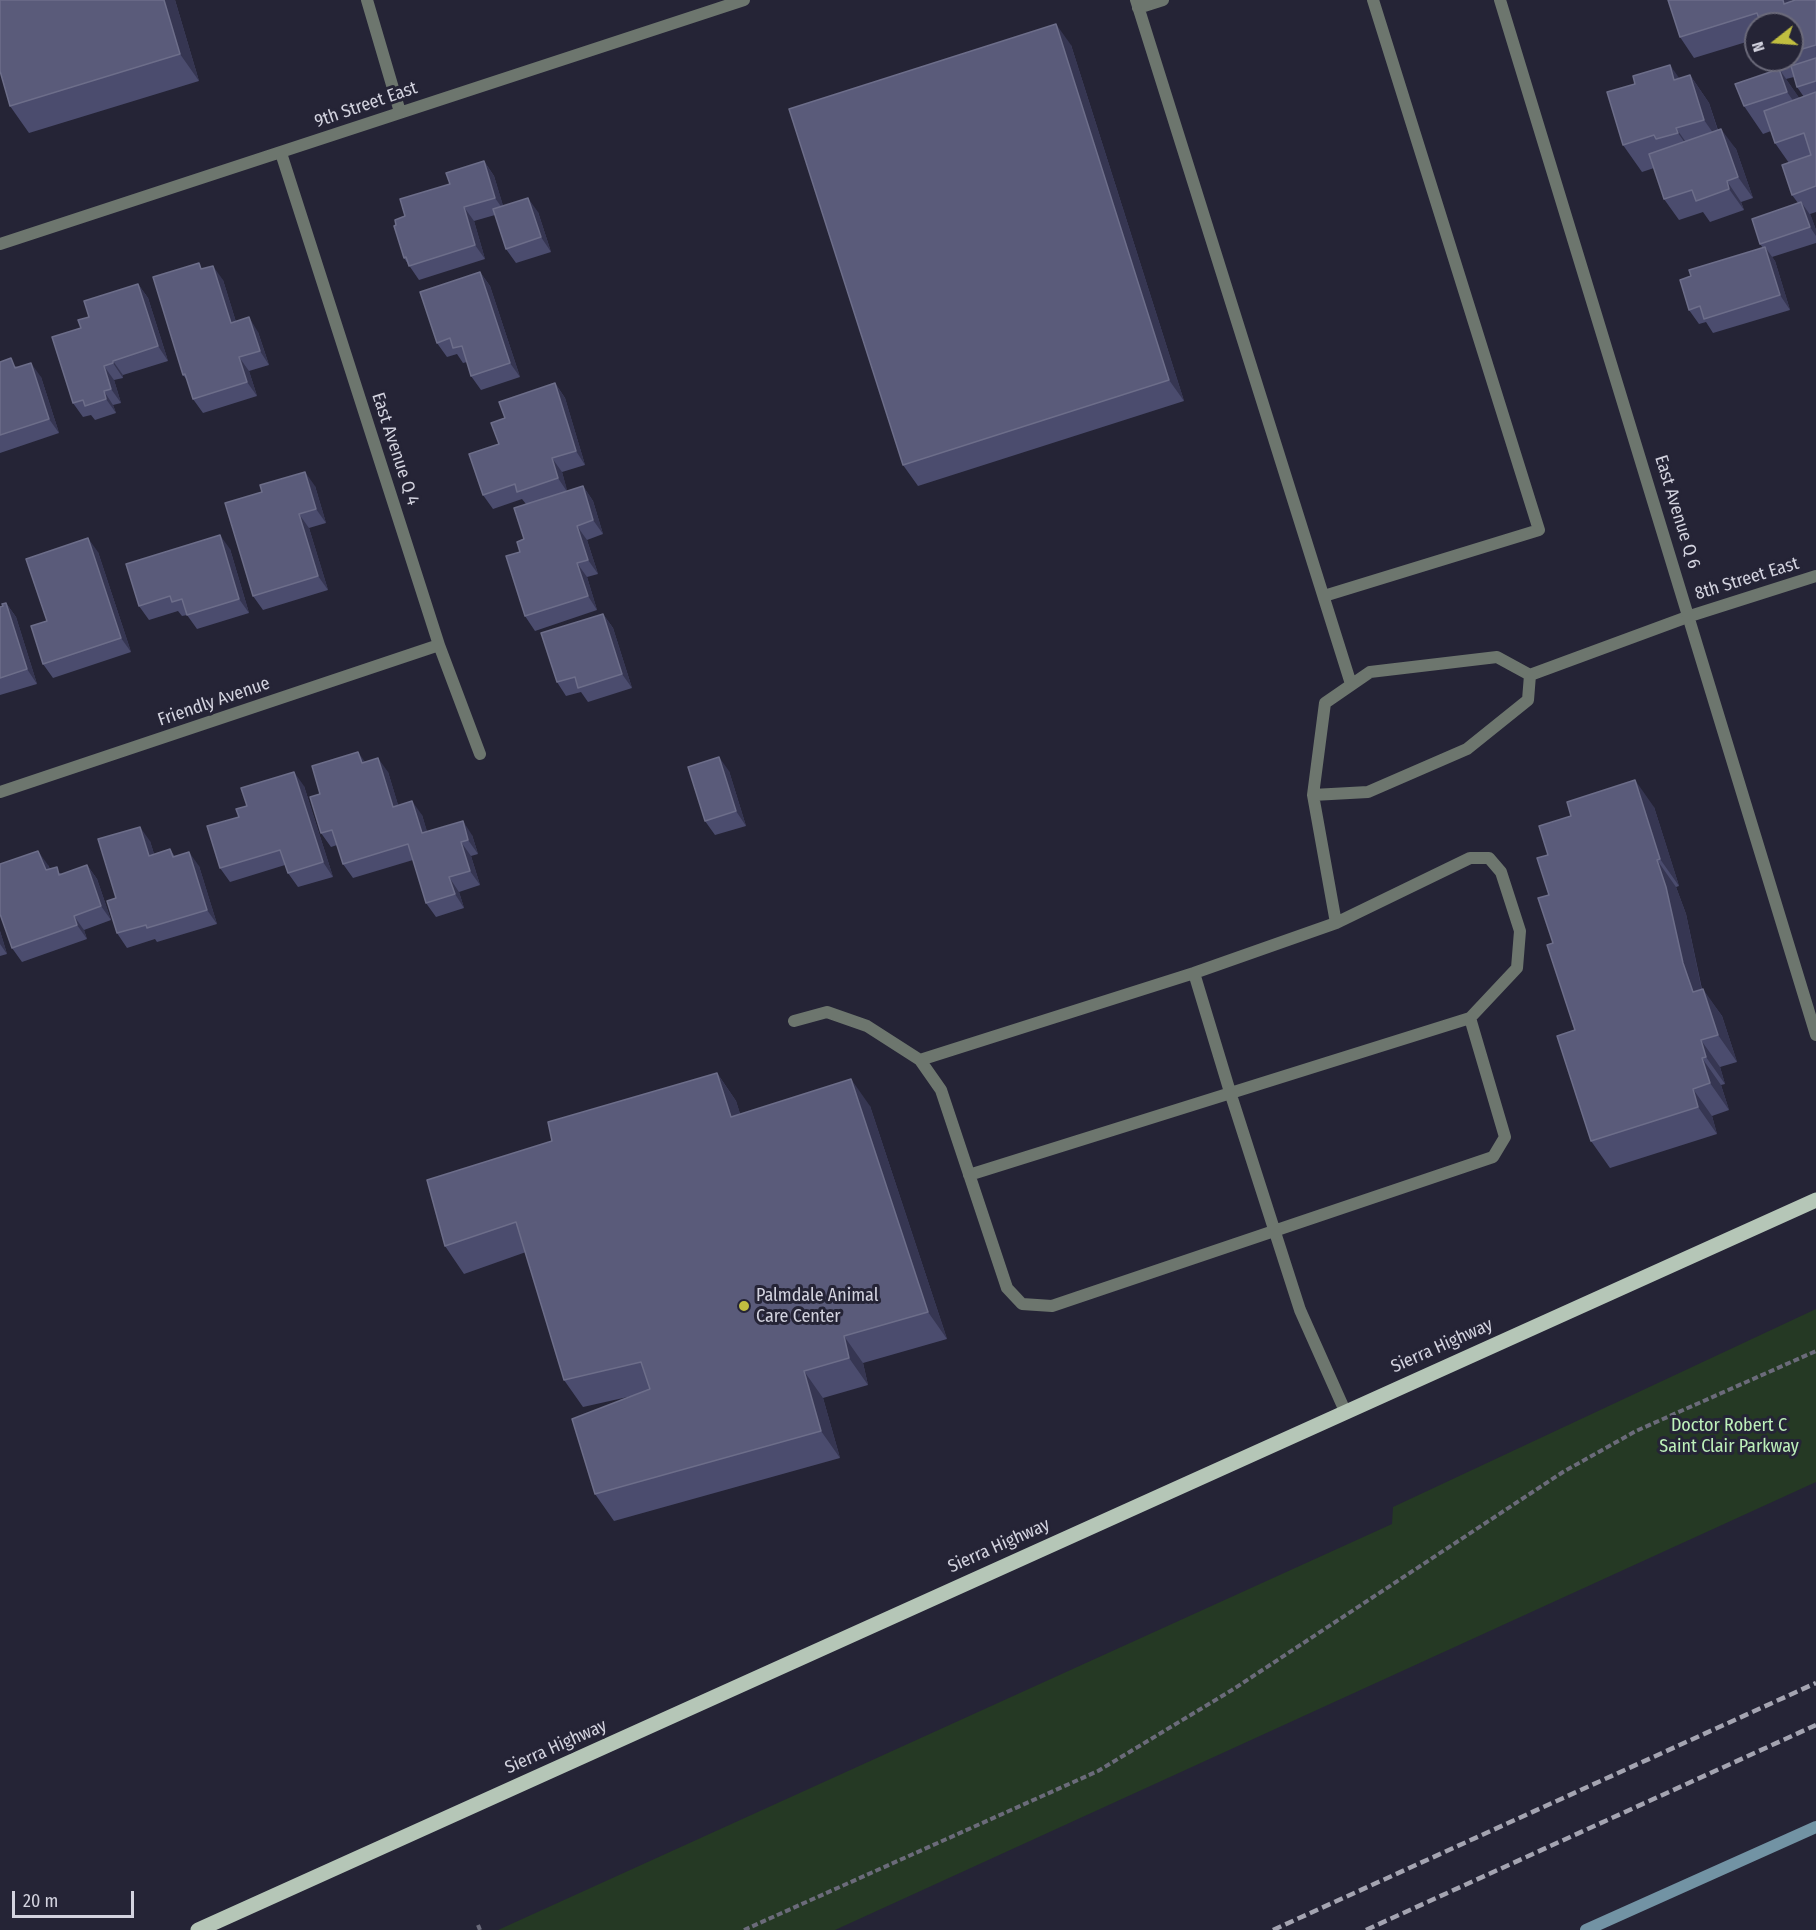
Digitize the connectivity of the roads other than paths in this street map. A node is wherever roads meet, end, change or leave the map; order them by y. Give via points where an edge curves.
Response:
1 (367, 0) edge
2 (744, 0) edge
3 (1163, 0) edge
4 (1373, 0) edge
5 (1500, 0) edge
6 (1137, 4) edge
7 (400, 112) junction
8 (281, 153) junction
9 (0, 244) edge
10 (1816, 576) edge
11 (1324, 596) junction
12 (1690, 616) junction
13 (439, 645) junction
14 (1530, 675) junction
15 (1351, 684) junction
16 (480, 754) dead end
17 (0, 792) edge
18 (1313, 795) junction
19 (1336, 923) junction
20 (1194, 973) junction
21 (1470, 1018) junction
22 (794, 1021) dead end
23 (1816, 1035) edge
24 (920, 1060) junction
25 (1230, 1092) junction
26 (969, 1175) junction
27 (1816, 1200) edge
28 (1275, 1232) junction
29 (1346, 1411) junction
30 (198, 1930) edge

1 - 7 street
2 - 7 street, 9th Street East
3 - 6 street
4 - 11 street via 1539,530
5 - 12 street, East Avenue Q 6
6 - 11 street
7 - 8 street, 9th Street East
8 - 9 street, 9th Street East
8 - 13 street, East Avenue Q 4
10 - 12 street, 8th Street East
11 - 15 street
12 - 14 street, 8th Street East
12 - 23 street, East Avenue Q 6
13 - 16 street, East Avenue Q 4
13 - 17 street, Friendly Avenue
14 - 15 street via 1497,657 1370,672
14 - 18 street via 1528,700 1467,749 1368,792
15 - 18 street via 1325,702
18 - 19 street
19 - 20 street
19 - 21 street via 1470,858 1489,858 1502,872 1520,931 1517,968
20 - 24 street
20 - 25 street
21 - 25 street
21 - 28 street via 1505,1137 1493,1157
22 - 24 street via 827,1012 867,1026
24 - 26 street via 940,1090
25 - 26 street
25 - 28 street
26 - 28 street via 1007,1288 1022,1304 1052,1306
27 - 29 main road, Sierra Highway
28 - 29 street via 1300,1310
29 - 30 main road, Sierra Highway

